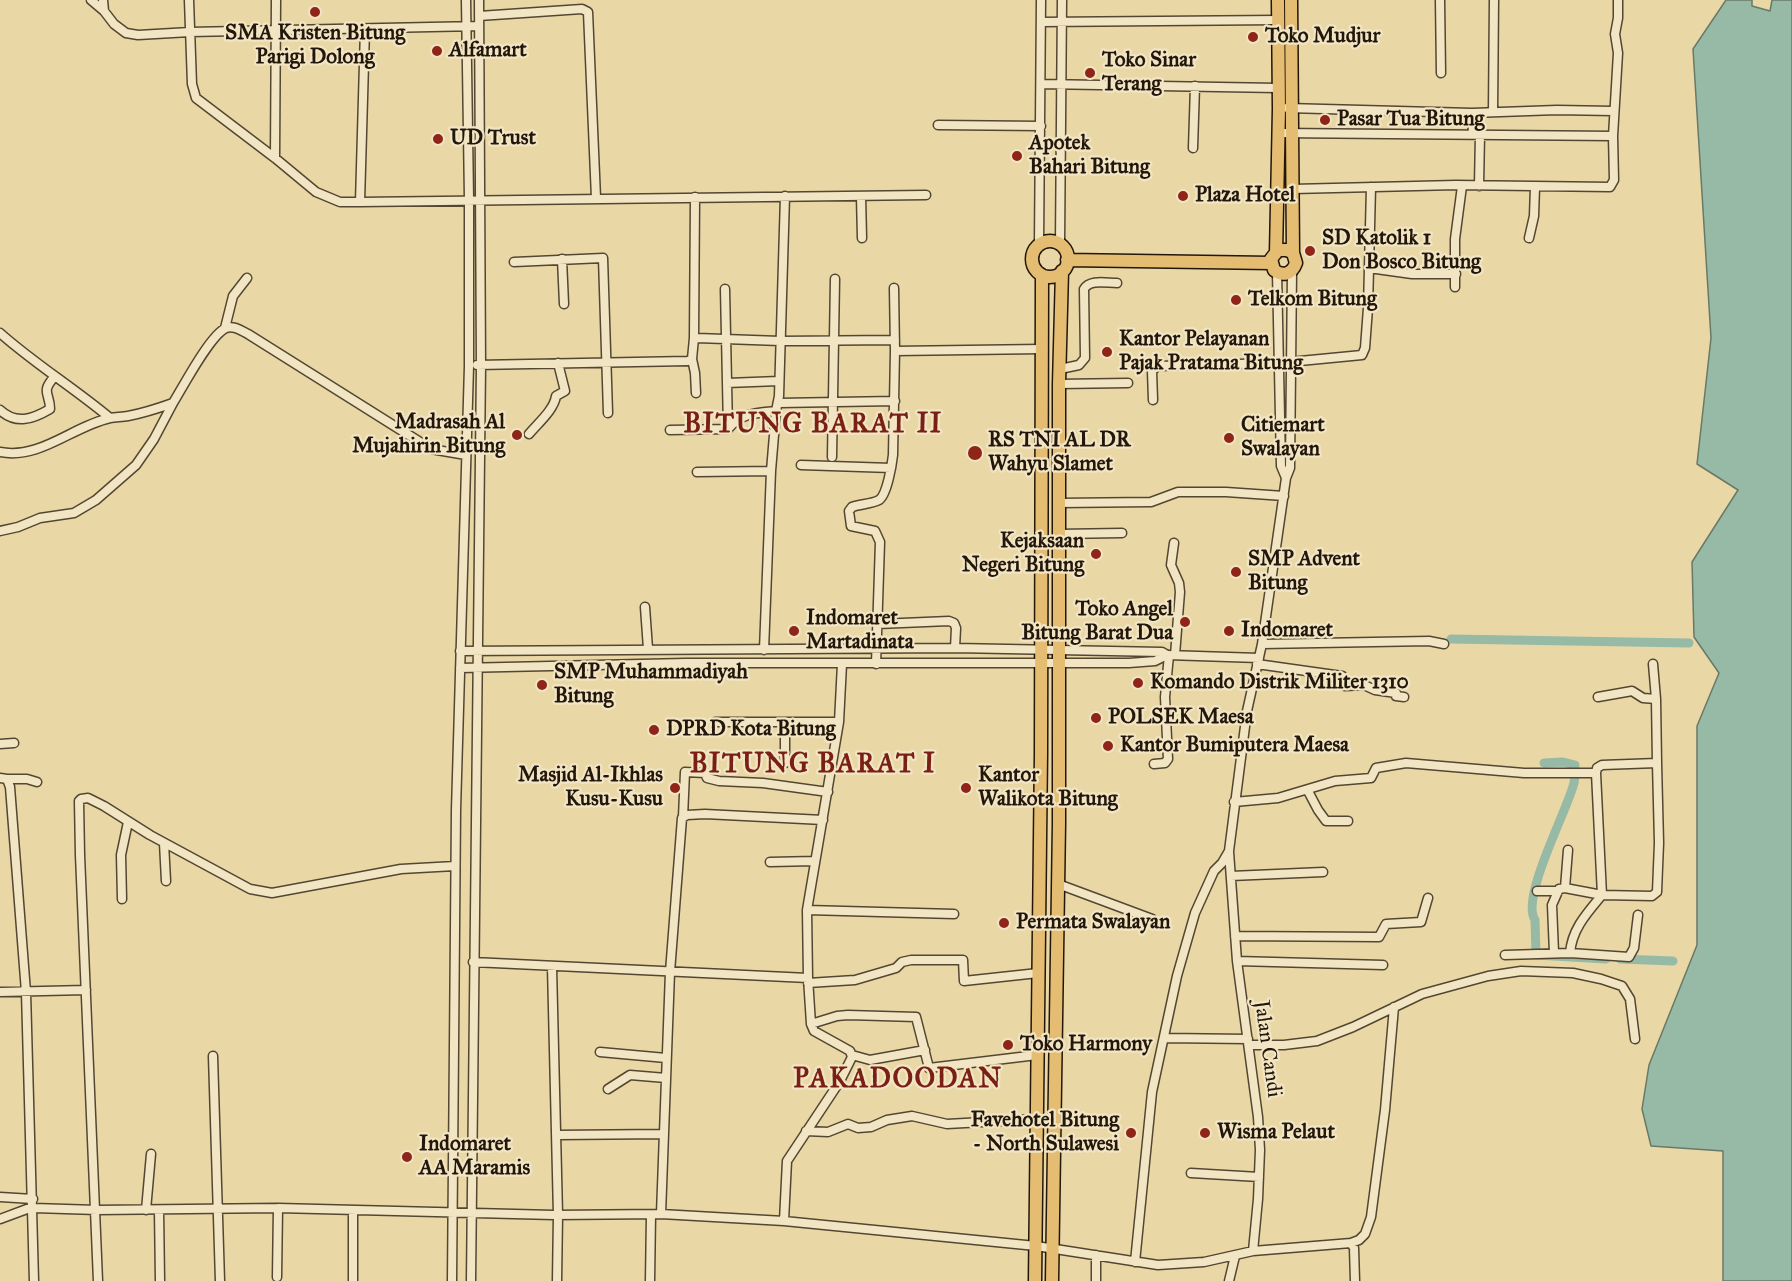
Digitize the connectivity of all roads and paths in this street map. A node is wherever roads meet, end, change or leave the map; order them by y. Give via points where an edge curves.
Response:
1 (91, 0) edge
2 (103, 0) edge
3 (189, 0) edge
4 (276, 0) edge
5 (466, 0) edge
6 (479, 0) edge
7 (1041, 0) edge
8 (1062, 0) edge
9 (1278, 0) edge
10 (1291, 0) edge
11 (1440, 0) edge
12 (1494, 0) edge
13 (1618, 0) edge
14 (104, 11) junction
15 (479, 16) junction
16 (1278, 20) junction
17 (1062, 21) junction
18 (1042, 22) junction
19 (479, 26) junction
20 (466, 27) junction
21 (365, 29) junction
22 (277, 31) junction
23 (190, 32) junction
24 (1440, 73) dead end
25 (1041, 84) junction
26 (1061, 84) junction
27 (1195, 86) junction
28 (1278, 88) junction
29 (1292, 108) junction
30 (1279, 109) junction
31 (1613, 111) junction
32 (1493, 112) junction
33 (1472, 113) junction
34 (938, 125) dead end
35 (1041, 126) junction
36 (1292, 132) junction
37 (1279, 133) junction
38 (1476, 134) junction
39 (1613, 136) junction
40 (1193, 148) dead end
41 (274, 158) junction
42 (1462, 186) junction
43 (1479, 186) junction
44 (1371, 187) junction
45 (1535, 187) junction
46 (1293, 189) junction
47 (926, 195) dead end
48 (785, 196) junction
49 (861, 196) junction
50 (695, 197) junction
51 (596, 198) junction
52 (480, 199) junction
53 (469, 200) junction
54 (360, 202) junction
55 (862, 238) dead end
56 (1528, 238) dead end
57 (1060, 244) junction
58 (1039, 245) junction
59 (1293, 253) junction
60 (562, 259) junction
61 (514, 262) dead end
62 (1274, 263) junction
63 (1065, 266) junction
64 (1369, 268) junction
65 (1292, 270) junction
66 (1456, 274) junction
67 (1041, 275) junction
68 (247, 278) dead end
69 (835, 279) dead end
70 (1117, 283) dead end
71 (1455, 287) dead end
72 (894, 288) dead end
73 (725, 289) dead end
74 (564, 304) dead end
75 (225, 328) junction
76 (0, 333) edge
77 (697, 338) dead end
78 (726, 338) junction
79 (895, 340) junction
80 (780, 341) junction
81 (834, 341) junction
82 (1041, 349) junction
83 (896, 351) junction
84 (692, 359) junction
85 (605, 362) junction
86 (1291, 362) junction
87 (558, 363) junction
88 (1279, 363) junction
89 (481, 365) junction
90 (469, 366) junction
91 (1060, 369) junction
92 (55, 376) junction
93 (780, 381) junction
94 (727, 383) junction
95 (1128, 383) dead end
96 (1059, 384) junction
97 (696, 393) dead end
98 (1153, 400) dead end
99 (895, 401) junction
100 (173, 403) junction
101 (833, 403) junction
102 (777, 407) junction
103 (0, 410) edge
104 (608, 413) dead end
105 (110, 418) junction
106 (728, 429) junction
107 (670, 430) dead end
108 (529, 434) dead end
109 (0, 452) edge
110 (466, 455) junction
111 (832, 457) dead end
112 (801, 465) dead end
113 (891, 468) junction
114 (771, 471) junction
115 (697, 472) dead end
116 (1286, 478) junction
117 (1059, 482) junction
118 (1040, 483) junction
119 (1284, 496) junction
120 (1059, 502) junction
121 (0, 531) edge
122 (1122, 533) dead end
123 (1059, 534) junction
124 (1174, 543) dead end
125 (645, 607) dead end
126 (878, 624) junction
127 (1262, 644) junction
128 (1444, 644) dead end
129 (955, 648) junction
130 (648, 649) junction
131 (687, 649) junction
132 (876, 649) junction
133 (1041, 649) junction
134 (477, 650) junction
135 (586, 650) junction
136 (764, 650) junction
137 (1060, 650) junction
138 (460, 651) junction
139 (1107, 651) junction
140 (1170, 655) junction
141 (1258, 661) junction
142 (686, 663) junction
143 (1041, 663) junction
144 (1060, 663) junction
145 (1107, 663) junction
146 (586, 664) junction
147 (842, 664) junction
148 (876, 664) junction
149 (1653, 664) dead end
150 (460, 668) junction
151 (477, 669) junction
152 (1598, 697) dead end
153 (1404, 698) dead end
154 (1656, 699) junction
155 (785, 722) junction
156 (839, 722) junction
157 (715, 723) dead end
158 (14, 742) dead end
159 (0, 744) edge
160 (785, 763) dead end
161 (1657, 763) junction
162 (1154, 764) dead end
163 (1596, 773) junction
164 (4, 778) edge
165 (37, 782) dead end
166 (1308, 790) junction
167 (828, 792) junction
168 (1234, 802) junction
169 (683, 817) junction
170 (823, 820) junction
171 (1348, 821) dead end
172 (128, 822) junction
173 (164, 843) junction
174 (1568, 850) dead end
175 (1229, 851) junction
176 (816, 861) junction
177 (770, 862) dead end
178 (455, 866) junction
179 (1323, 872) dead end
180 (1231, 876) junction
181 (166, 881) dead end
182 (1058, 884) junction
183 (1561, 889) junction
184 (1537, 891) dead end
185 (1602, 895) junction
186 (1428, 897) dead end
187 (122, 899) dead end
188 (807, 910) junction
189 (954, 914) dead end
190 (1638, 915) dead end
191 (1152, 919) dead end
192 (1235, 936) junction
193 (1554, 953) junction
194 (1570, 953) junction
195 (1505, 955) dead end
196 (1237, 961) junction
197 (473, 962) junction
198 (1383, 964) dead end
199 (552, 967) junction
200 (669, 972) junction
201 (1038, 973) junction
202 (808, 980) junction
203 (86, 990) junction
204 (0, 992) edge
205 (27, 992) junction
206 (1394, 1007) junction
207 (811, 1024) junction
208 (1164, 1038) junction
209 (1635, 1039) dead end
210 (1248, 1042) junction
211 (925, 1050) junction
212 (600, 1052) dead end
213 (1037, 1054) junction
214 (852, 1055) junction
215 (213, 1056) dead end
216 (666, 1058) junction
217 (666, 1078) junction
218 (608, 1089) dead end
219 (1036, 1119) junction
220 (806, 1131) junction
221 (664, 1134) junction
222 (557, 1135) junction
223 (150, 1154) dead end
224 (1191, 1173) dead end
225 (1259, 1177) junction
226 (0, 1197) edge
227 (34, 1204) junction
228 (219, 1208) junction
229 (278, 1208) junction
230 (97, 1210) junction
231 (146, 1210) junction
232 (159, 1210) junction
233 (353, 1211) junction
234 (453, 1212) junction
235 (471, 1212) junction
236 (661, 1214) junction
237 (558, 1215) junction
238 (651, 1215) junction
239 (0, 1219) edge
240 (784, 1221) junction
241 (1351, 1243) junction
242 (1035, 1246) junction
243 (1052, 1248) junction
244 (1252, 1251) junction
245 (1096, 1256) junction
246 (1235, 1256) junction
247 (1135, 1262) junction
248 (277, 1277) dead end
249 (34, 1281) edge
250 (98, 1281) edge
251 (160, 1281) edge
252 (220, 1281) edge
253 (353, 1281) edge
254 (452, 1281) edge
255 (471, 1281) edge
256 (557, 1281) edge
257 (650, 1281) edge
258 (1035, 1281) edge
259 (1052, 1281) edge
260 (1096, 1281) edge
261 (1229, 1281) edge
262 (1355, 1281) edge

1 - 14 street
2 - 14 street
3 - 23 street
4 - 22 street
5 - 20 street
6 - 15 street
7 - 18 street
8 - 17 street
9 - 16 highway
10 - 29 highway
11 - 24 street
12 - 32 street
13 - 31 street
14 - 23 street via 129,35
15 - 19 street
15 - 51 street via 582,9 588,12
16 - 17 street
16 - 28 highway
17 - 18 street
17 - 26 street
18 - 25 street
19 - 20 street
19 - 52 street
20 - 21 street
20 - 53 street
21 - 22 street
21 - 54 street
22 - 23 street
22 - 41 street
23 - 41 street via 196,98
25 - 26 street
25 - 35 street
26 - 27 street
26 - 57 street
27 - 28 street
27 - 40 street
28 - 30 highway
29 - 30 street
29 - 33 street
29 - 36 highway
30 - 37 highway
31 - 32 street
31 - 39 street
32 - 33 street
33 - 38 street
34 - 35 street
35 - 58 street
36 - 37 street
36 - 38 street
36 - 46 highway
37 - 62 highway
38 - 39 street
38 - 43 street
39 - 45 street via 1613,185
41 - 54 street via 323,196 340,202
42 - 43 street
42 - 44 street
42 - 66 street via 1455,239
43 - 45 street
44 - 46 street
44 - 64 street
45 - 56 street
46 - 59 highway
47 - 49 street
48 - 49 street
48 - 50 street
48 - 80 street
49 - 55 street
50 - 51 street
50 - 84 street
51 - 52 street
52 - 53 street
52 - 89 street
53 - 54 street
53 - 90 street
57 - 58 highway via 1051,241
57 - 63 highway
58 - 67 highway via 1032,261
59 - 62 highway via 1282,249
59 - 65 highway via 1296,263
60 - 61 street
60 - 74 street
60 - 85 street via 603,258
62 - 63 highway
62 - 65 highway via 1283,274
62 - 88 street
63 - 67 highway via 1053,276
63 - 91 highway
64 - 66 street via 1412,274
64 - 86 street via 1362,355
65 - 86 street
66 - 71 street
67 - 82 highway
68 - 75 street via 232,296
69 - 81 street
70 - 91 street via 1086,285 1085,358 1079,365
72 - 79 street
73 - 78 street
75 - 100 street via 207,348
75 - 110 street via 237,328 248,334 431,449
76 - 92 street
77 - 78 street
78 - 80 street
78 - 94 street
79 - 81 street
79 - 83 street
80 - 81 street
80 - 93 street
81 - 101 street
82 - 83 street
82 - 118 highway
83 - 99 street
84 - 85 street
84 - 97 street
85 - 87 street
85 - 104 street
86 - 88 street
86 - 116 street via 1290,468
87 - 89 street
87 - 108 street via 565,391 556,396
88 - 98 street via 1157,366 1152,371
88 - 116 street via 1281,466
89 - 90 street
89 - 134 street
90 - 110 street
91 - 96 highway
92 - 103 street via 45,391 50,409 19,420
92 - 105 street
93 - 94 street
93 - 102 street
94 - 106 street
95 - 96 street
96 - 117 highway
99 - 101 street
99 - 113 street
100 - 105 street
100 - 121 street via 136,465 96,500 74,513 40,518
101 - 102 street
101 - 111 street
102 - 106 street via 747,414
102 - 114 street
105 - 109 street via 39,448
106 - 107 street
110 - 138 street
112 - 113 street
113 - 126 street via 883,497 849,511 851,526 875,531 880,542
114 - 115 street
114 - 136 street
116 - 119 street, Jalan Candi
117 - 118 highway
117 - 120 highway
118 - 133 highway
119 - 120 street via 1178,492 1151,502
119 - 127 street, Jalan Candi
120 - 123 highway
122 - 123 street
123 - 137 highway
124 - 140 street via 1172,570 1180,592
125 - 130 street
126 - 129 street via 949,621 956,628
126 - 132 street
127 - 128 street
127 - 141 street, Jalan Candi
129 - 132 street
129 - 133 street
130 - 131 street
130 - 135 street
131 - 136 street
131 - 142 street
132 - 136 street
132 - 148 street
133 - 137 street
133 - 143 highway
134 - 135 street
134 - 138 street
134 - 151 street
135 - 146 street
137 - 139 street
137 - 144 highway
138 - 150 street
139 - 140 street
139 - 145 street
140 - 141 street
140 - 145 street via 1155,661
140 - 162 street via 1165,697 1168,759
141 - 153 street via 1341,676 1346,686 1364,685
141 - 168 street, Jalan Candi
142 - 146 street
142 - 147 street
143 - 144 street
143 - 148 street
143 - 201 highway
144 - 145 street
144 - 182 highway
146 - 151 street
147 - 148 street
147 - 156 street
149 - 154 street
150 - 151 street
150 - 178 street
151 - 197 street
152 - 154 street via 1632,691 1643,698
154 - 161 street
155 - 156 street
155 - 157 street
155 - 160 street
156 - 167 street
158 - 159 street
161 - 163 street via 1602,765
161 - 185 street via 1657,892 1652,896
163 - 166 street via 1524,773 1406,763 1376,768 1371,778 1335,781
163 - 185 street
164 - 165 street
164 - 205 street via 10,787
166 - 168 street via 1278,798
166 - 171 street via 1326,821
167 - 169 street via 719,781 707,778 705,773 685,772
167 - 170 street
168 - 175 street, Jalan Candi
169 - 170 street via 705,814
169 - 200 street
170 - 176 street
172 - 173 street
172 - 187 street via 121,855
172 - 203 street via 88,798 79,801
173 - 178 street via 250,890 272,892 400,869
173 - 181 street
174 - 183 street
175 - 180 street, Jalan Candi
175 - 208 street via 1214,871 1193,918
176 - 177 street
176 - 188 street
178 - 234 street
179 - 180 street
180 - 192 street, Jalan Candi
182 - 191 street
182 - 243 highway
183 - 184 street
183 - 185 street
183 - 193 street via 1552,905
185 - 194 street via 1576,928
186 - 192 street via 1421,922 1386,924 1379,937
188 - 189 street
188 - 202 street
190 - 194 street via 1634,948 1629,957
192 - 196 street, Jalan Candi
193 - 194 street
193 - 195 street
196 - 198 street
196 - 210 street, Jalan Candi
197 - 199 street
197 - 235 street
199 - 200 street
199 - 222 street
200 - 202 street
200 - 216 street
201 - 202 street via 964,981 963,960 911,960 855,980
201 - 213 highway
202 - 207 street
203 - 205 street
203 - 230 street
204 - 205 street
205 - 227 street
206 - 209 street via 1422,994 1488,976 1521,971 1573,973 1622,986 1630,999
206 - 210 street via 1317,1041 1284,1045
206 - 241 street via 1371,1217 1365,1234
207 - 211 street via 848,1015 916,1017
207 - 214 street via 819,1036
208 - 210 street
208 - 247 street via 1152,1092
210 - 225 street, Jalan Candi via 1258,1116
211 - 213 street via 929,1068
211 - 214 street via 870,1060
212 - 216 street
213 - 219 highway
214 - 220 street via 840,1082
215 - 228 street
216 - 217 street
217 - 218 street via 630,1075
217 - 221 street
219 - 220 street via 947,1124 912,1116 871,1127 850,1124 828,1132
219 - 242 highway
220 - 240 street via 785,1167
221 - 222 street
221 - 236 street
222 - 237 street
223 - 231 street
224 - 225 street
225 - 244 street, Jalan Candi
226 - 227 street
227 - 230 street
227 - 239 street
227 - 249 street
228 - 229 street
228 - 232 street
228 - 252 street
229 - 233 street
229 - 248 street
230 - 231 street
230 - 250 street
231 - 232 street
232 - 251 street
233 - 234 street
233 - 253 street
234 - 235 street
234 - 254 street
235 - 237 street
235 - 255 street
236 - 238 street
236 - 240 street
237 - 238 street
237 - 256 street
238 - 257 street
240 - 242 street
241 - 244 street
241 - 262 street
242 - 243 street
242 - 258 highway
243 - 245 street
243 - 259 highway
244 - 246 street
245 - 247 street
245 - 260 street
246 - 247 street via 1171,1265
246 - 261 street

